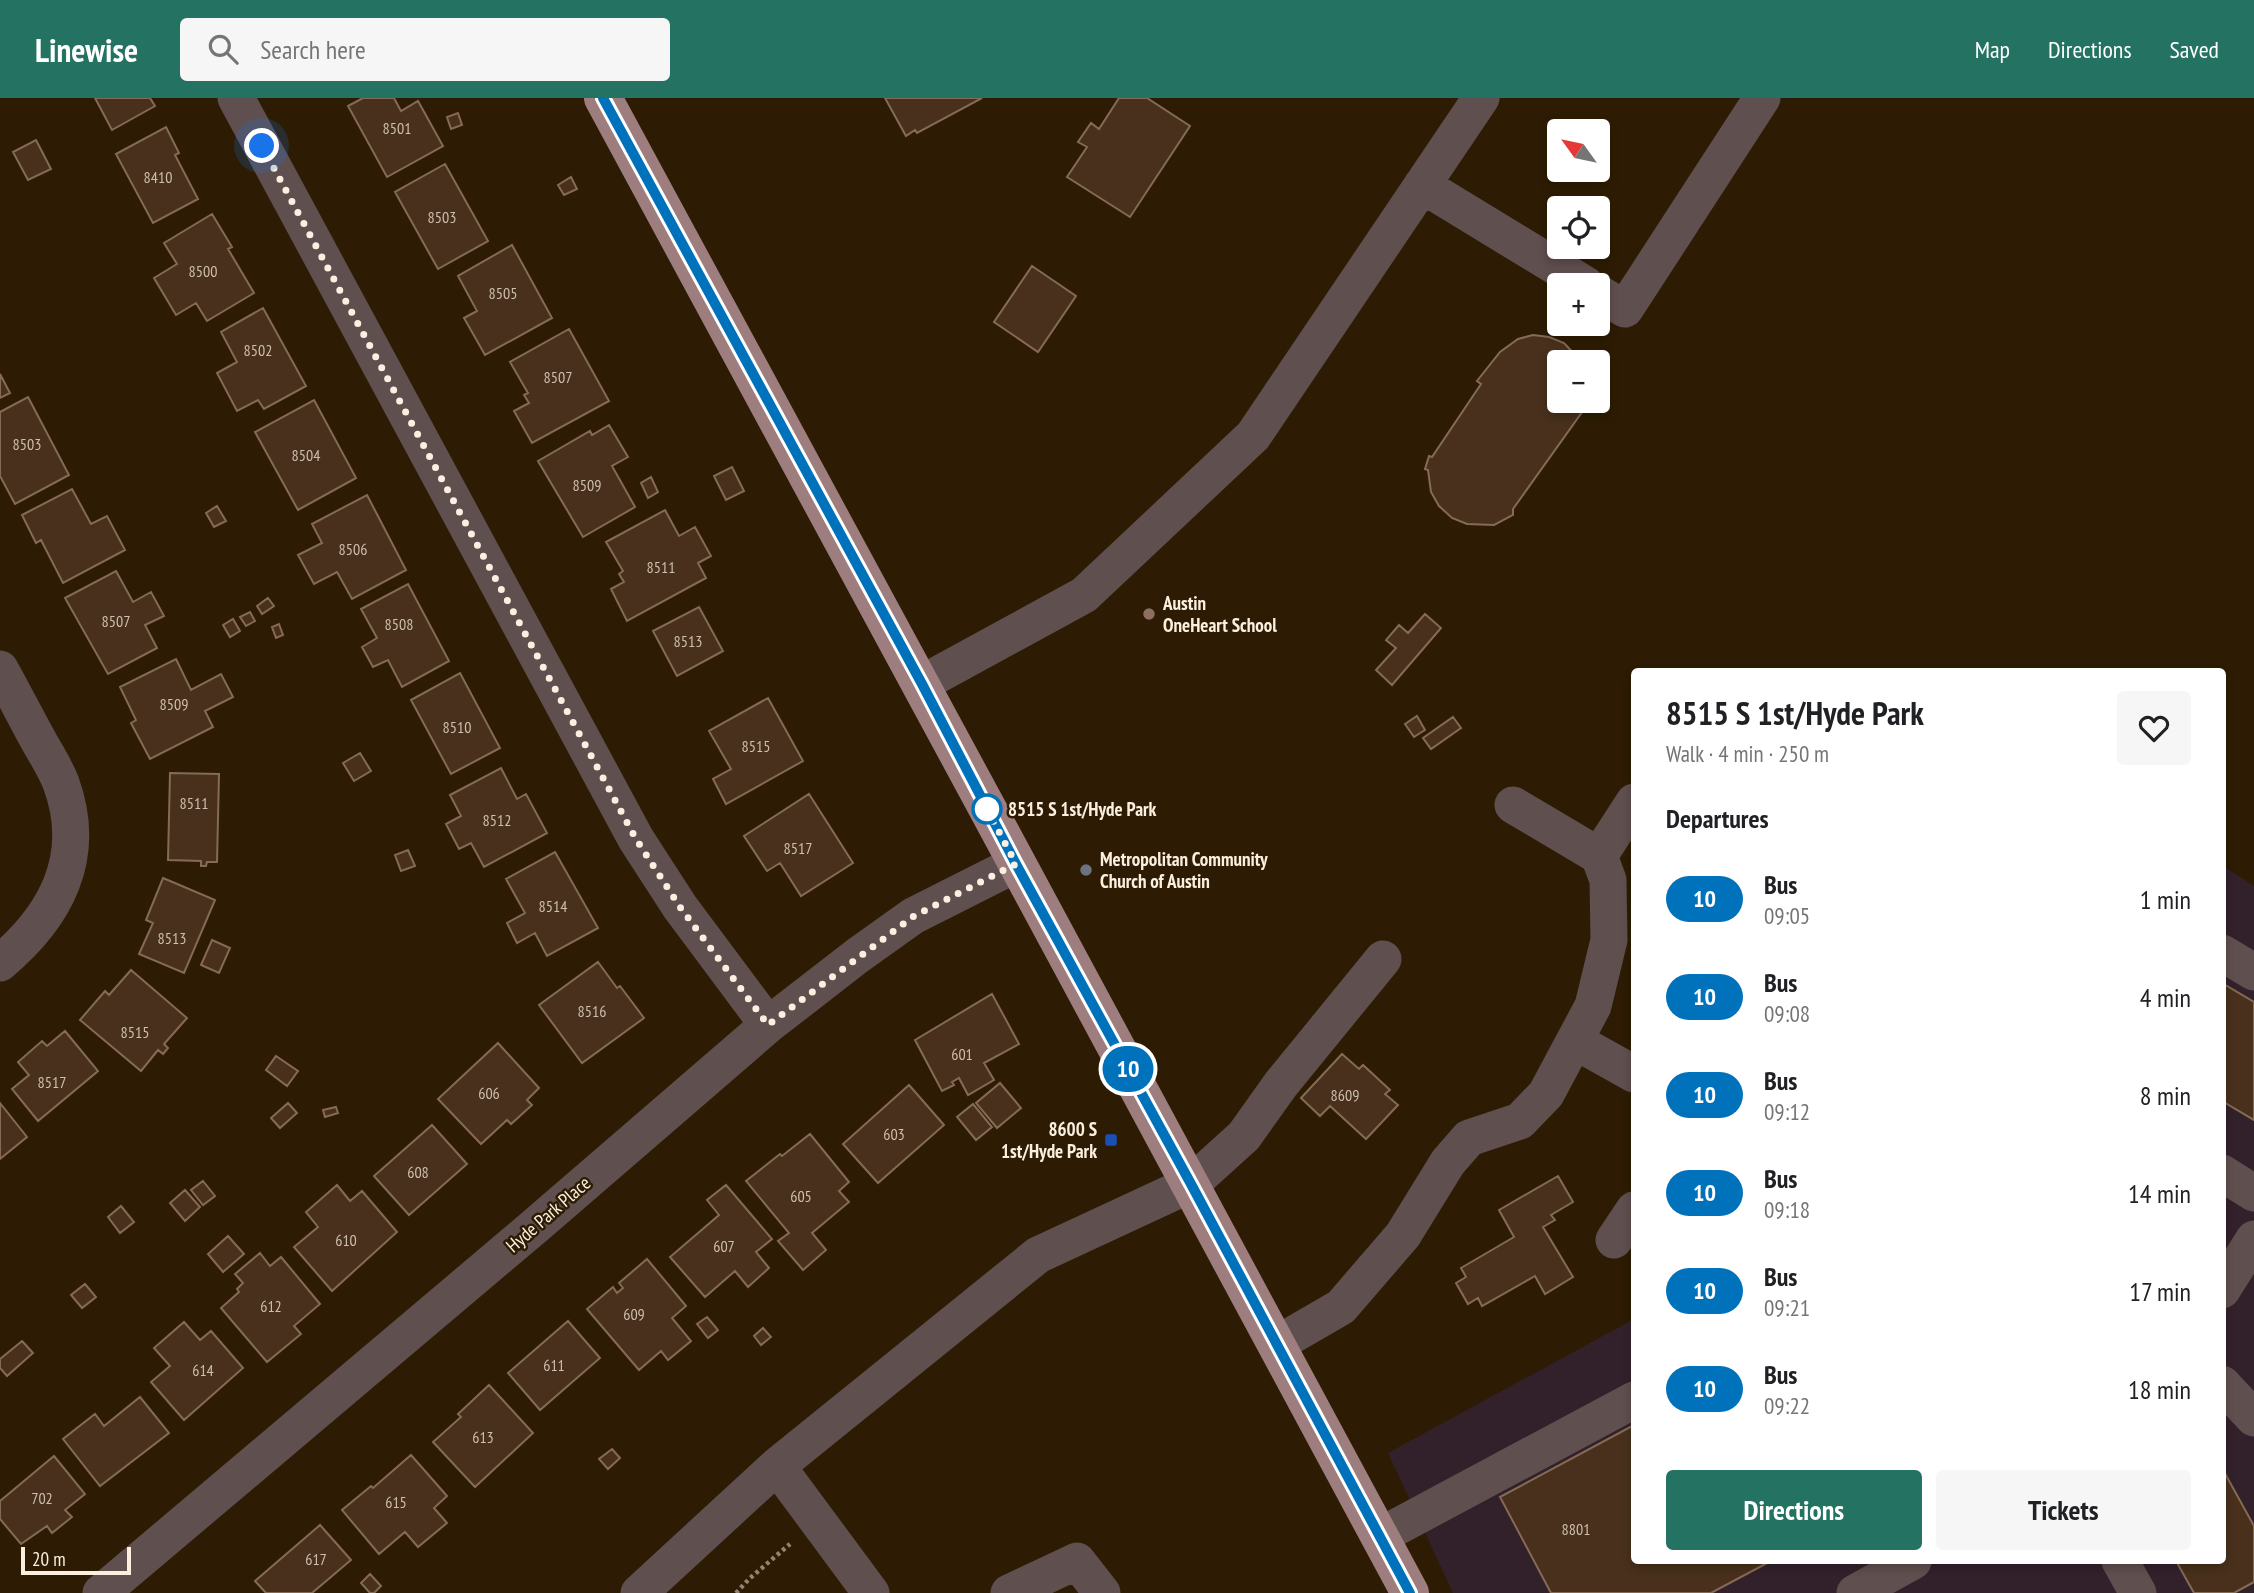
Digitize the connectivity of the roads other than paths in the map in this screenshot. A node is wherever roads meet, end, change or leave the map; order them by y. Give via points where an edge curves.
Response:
1 (236, 98) edge
2 (603, 98) edge
3 (1481, 98) edge
4 (1762, 98) edge
5 (1422, 185) junction
6 (1566, 273) edge
7 (1610, 300) edge
8 (0, 669) edge
9 (922, 684) junction
10 (1513, 805) dead end
11 (1631, 807) edge
12 (1599, 856) junction
13 (1016, 864) junction
14 (2226, 955) edge
15 (1383, 959) dead end
16 (0, 963) edge
17 (2254, 972) edge
18 (768, 1025) junction
19 (1575, 1041) junction
20 (1631, 1072) edge
21 (2226, 1176) edge
22 (1191, 1184) junction
23 (2254, 1194) edge
24 (1631, 1214) edge
25 (2254, 1239) edge
26 (1614, 1240) dead end
27 (2226, 1284) edge
28 (1277, 1344) junction
29 (2226, 1388) edge
30 (1631, 1402) edge
31 (2254, 1418) edge
32 (777, 1466) junction
33 (1380, 1536) junction
34 (1908, 1564) edge
35 (2122, 1564) edge
36 (101, 1593) edge
37 (639, 1593) edge
38 (871, 1593) edge
39 (1009, 1593) edge
40 (1102, 1593) edge
41 (1410, 1593) edge
42 (1855, 1593) edge
43 (2138, 1593) edge

1 - 18 street via 636,839
2 - 9 main road
3 - 5 street
4 - 7 street via 1625,309
5 - 6 street
5 - 9 street via 1253,436 1084,595
8 - 16 street via 61,782 69,813 70,847 66,876 51,909 24,943
9 - 13 main road
10 - 12 street
11 - 12 street
12 - 19 street via 1608,880 1609,940 1593,1006
13 - 18 street, Hyde Park Place via 914,916
13 - 22 main road
14 - 17 street
15 - 22 street via 1244,1136
18 - 36 street, Hyde Park Place
19 - 20 street
19 - 28 street via 1546,1094 1520,1121 1469,1138 1448,1162 1403,1235 1341,1307
21 - 23 street
22 - 28 main road
22 - 32 street via 1038,1255
24 - 26 street
25 - 27 street
28 - 33 main road
29 - 31 street
30 - 33 street
32 - 37 street
32 - 38 street
33 - 41 main road
34 - 42 street
35 - 43 street
39 - 40 street via 1077,1561

